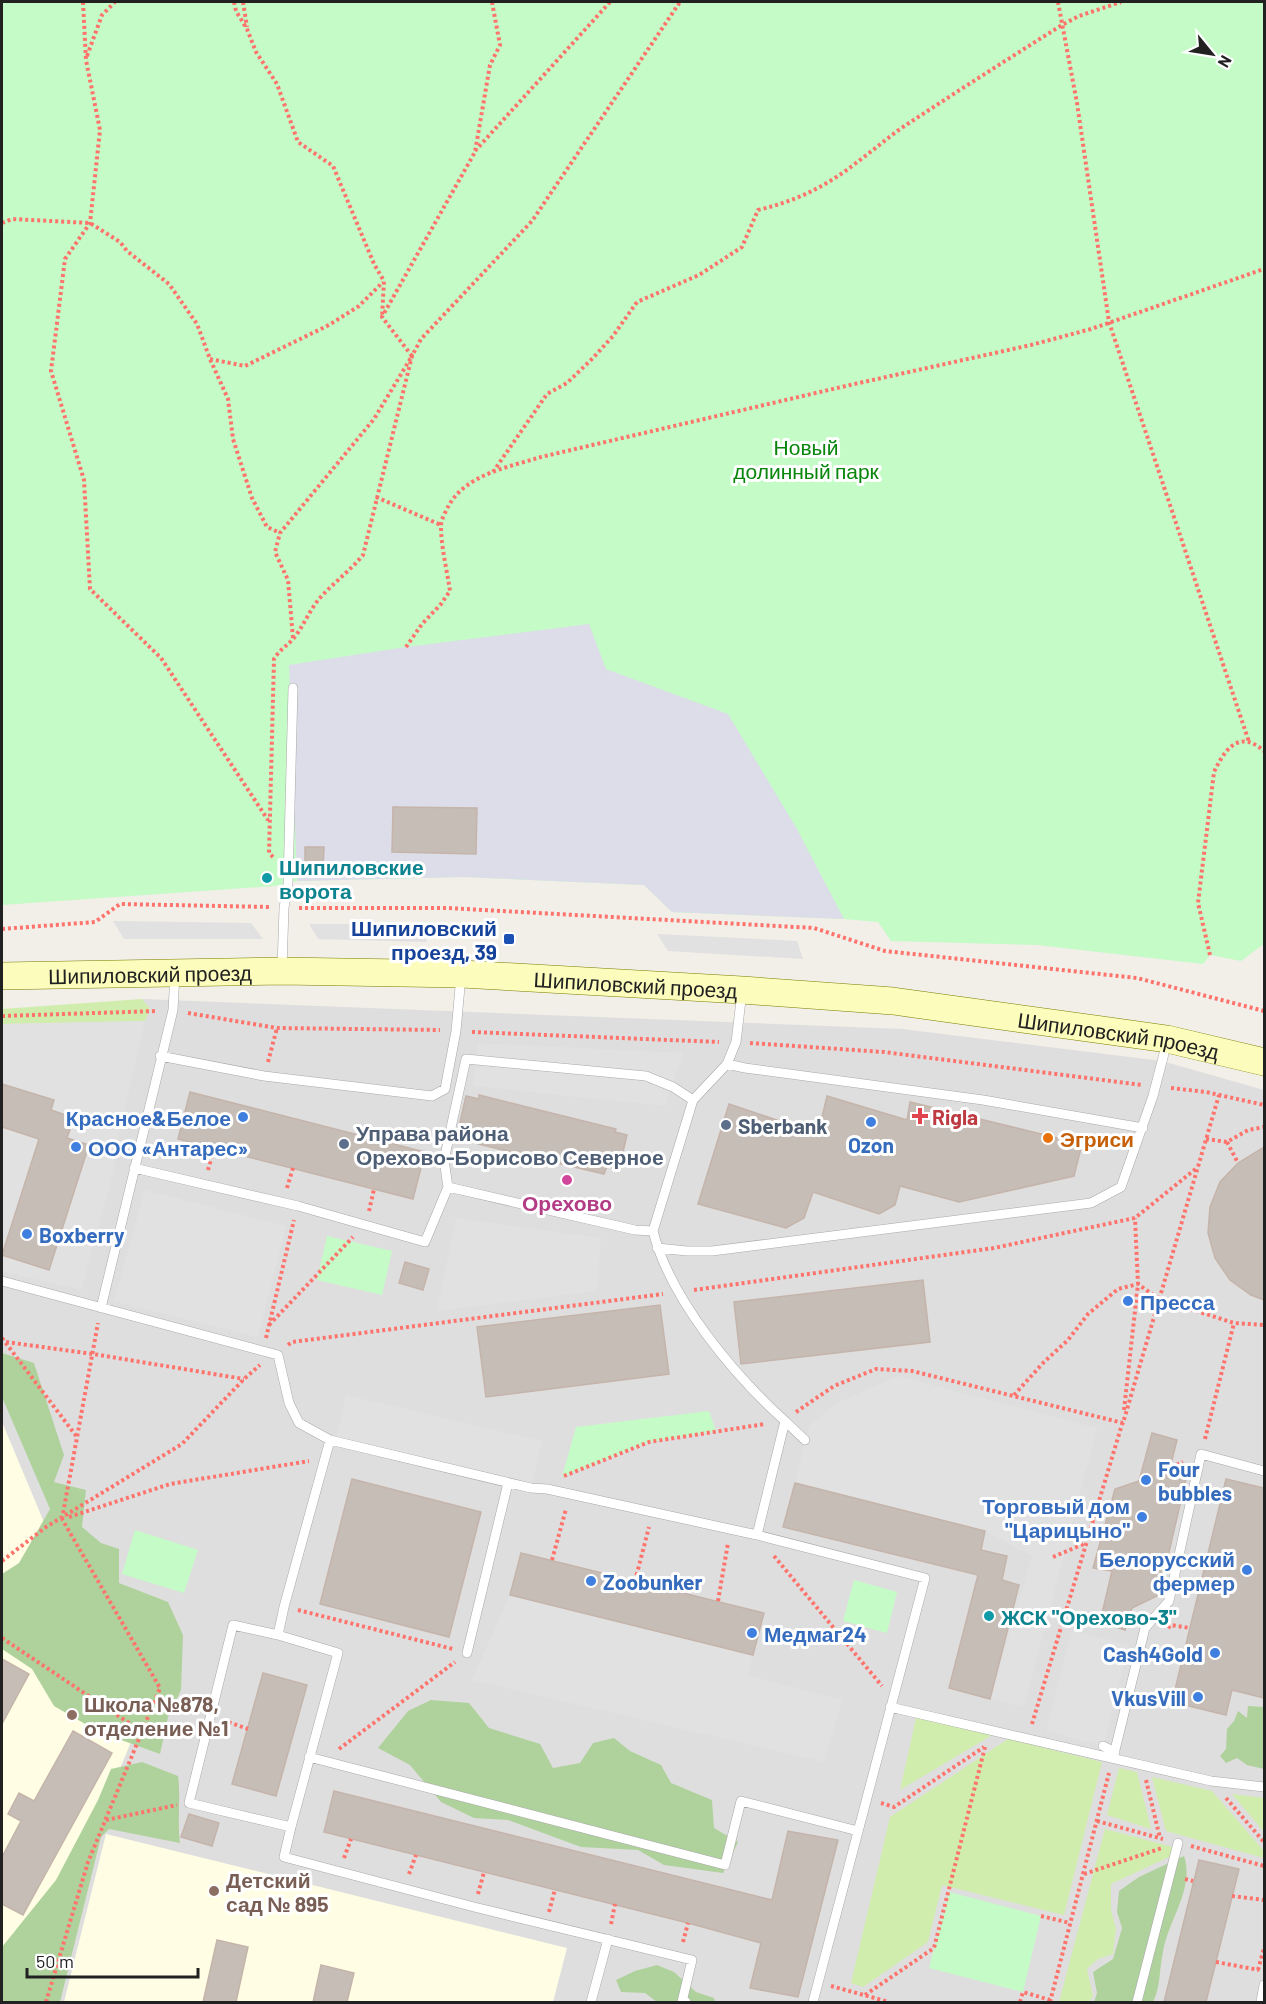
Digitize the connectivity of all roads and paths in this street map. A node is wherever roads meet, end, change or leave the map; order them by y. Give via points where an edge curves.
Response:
1 (83, 2) edge
2 (115, 2) edge
3 (234, 2) edge
4 (243, 2) edge
5 (492, 2) edge
6 (610, 2) edge
7 (680, 2) edge
8 (1058, 2) edge
9 (1121, 2) edge
10 (1062, 25) junction
11 (248, 29) junction
12 (86, 60) junction
13 (475, 152) junction
14 (2, 223) edge
15 (90, 223) junction
16 (1264, 269) edge
17 (384, 282) junction
18 (382, 317) junction
19 (1109, 322) junction
20 (412, 356) junction
21 (210, 359) junction
22 (492, 473) junction
23 (376, 497) junction
24 (441, 525) junction
25 (280, 534) junction
26 (293, 639) junction
27 (406, 647) dead end
28 (293, 688) dead end
29 (1250, 742) junction
30 (1264, 751) edge
31 (269, 820) junction
32 (275, 858) dead end
33 (284, 908) junction
34 (2, 929) edge
35 (1210, 955) dead end
36 (175, 971) junction
37 (282, 971) junction
38 (462, 974) junction
39 (2, 976) edge
40 (742, 990) junction
41 (173, 1010) junction
42 (1264, 1011) edge
43 (2, 1016) edge
44 (277, 1028) junction
45 (456, 1031) junction
46 (1167, 1039) junction
47 (736, 1042) junction
48 (160, 1056) junction
49 (1264, 1062) edge
50 (727, 1064) junction
51 (264, 1076) junction
52 (1156, 1086) junction
53 (1219, 1095) junction
54 (693, 1100) junction
55 (1264, 1105) edge
56 (1264, 1127) edge
57 (1143, 1128) junction
58 (1206, 1139) junction
59 (1227, 1142) junction
60 (214, 1148) dead end
61 (1238, 1163) dead end
62 (1198, 1167) junction
63 (134, 1168) junction
64 (205, 1184) junction
65 (448, 1187) junction
66 (375, 1189) dead end
67 (298, 1206) junction
68 (1136, 1218) junction
69 (366, 1224) junction
70 (653, 1231) junction
71 (657, 1248) junction
72 (2, 1281) edge
73 (1138, 1284) junction
74 (680, 1292) junction
75 (1159, 1299) junction
76 (101, 1308) junction
77 (1234, 1323) junction
78 (269, 1325) junction
79 (1264, 1325) edge
80 (2, 1338) edge
81 (6, 1342) junction
82 (292, 1342) dead end
83 (263, 1350) junction
84 (273, 1353) junction
85 (93, 1354) junction
86 (243, 1379) junction
87 (1013, 1396) junction
88 (785, 1421) junction
89 (1123, 1423) junction
90 (77, 1437) junction
91 (330, 1440) junction
92 (805, 1440) dead end
93 (1201, 1454) junction
94 (325, 1459) junction
95 (1264, 1471) edge
96 (508, 1483) junction
97 (547, 1489) junction
98 (570, 1496) junction
99 (653, 1514) junction
100 (62, 1519) junction
101 (730, 1529) junction
102 (757, 1535) junction
103 (1087, 1543) junction
104 (1053, 1557) dead end
105 (552, 1560) dead end
106 (2, 1561) edge
107 (635, 1581) dead end
108 (718, 1601) dead end
109 (284, 1607) junction
110 (278, 1635) junction
111 (2, 1638) edge
112 (467, 1653) junction
113 (891, 1703) junction
114 (212, 1716) junction
115 (248, 1729) dead end
116 (141, 1731) junction
117 (1005, 1733) junction
118 (1028, 1739) junction
119 (1103, 1746) dead end
120 (985, 1747) junction
121 (1114, 1755) junction
122 (309, 1757) junction
123 (325, 1761) junction
124 (1142, 1765) junction
125 (1211, 1781) junction
126 (1264, 1787) edge
127 (866, 1800) junction
128 (189, 1803) junction
129 (105, 1820) junction
130 (291, 1827) junction
131 (858, 1831) junction
132 (1160, 1838) dead end
133 (1264, 1842) edge
134 (1178, 1843) joint
135 (484, 1872) dead end
136 (1083, 1874) junction
137 (1187, 1880) dead end
138 (1193, 1881) dead end
139 (555, 1889) dead end
140 (1232, 1896) dead end
141 (1264, 1900) edge
142 (474, 1907) junction
143 (1041, 1916) dead end
144 (1070, 1923) junction
145 (545, 1924) junction
146 (608, 1939) junction
147 (1216, 1962) dead end
148 (1264, 1970) edge
149 (819, 1982) junction
150 (1264, 1985) edge
151 (865, 1995) junction
152 (1050, 2001) edge
153 (46, 2002) edge
154 (591, 2002) edge
155 (683, 2002) edge
156 (813, 2002) edge
157 (889, 2002) edge
158 (1020, 2002) edge
159 (1137, 2002) edge
160 (1261, 2002) edge

1 - 12 path
2 - 12 path via 102,15
3 - 11 path
4 - 11 path
5 - 13 path via 500,45 490,65
6 - 13 path
7 - 20 path via 532,221 421,339
8 - 10 path
9 - 10 path
10 - 19 path
10 - 22 path via 921,115 812,192 786,204 758,210 742,247 699,275 637,302 593,358 567,383 547,394
11 - 17 path via 256,52 277,84 298,142 333,166
12 - 15 path via 100,130
13 - 18 path
14 - 15 path via 12,219
15 - 21 path via 120,242 169,284 197,324
15 - 31 path via 65,259 51,372 84,480 90,589 160,658
16 - 19 path
17 - 18 path
17 - 21 path via 359,306 329,325 245,366
18 - 20 path
19 - 22 path via 1031,345 562,453
19 - 29 path
20 - 23 path
20 - 25 path via 374,419
21 - 25 path via 228,399 233,440 252,498 267,527
22 - 24 path via 456,494
23 - 24 path
23 - 26 path via 363,555 323,594
24 - 27 path via 450,591
25 - 26 path via 275,552 288,580
26 - 31 path via 274,659
28 - 33 lane via 288,884
29 - 30 path
29 - 35 path via 1233,744 1223,753 1214,772 1198,903
31 - 32 path via 269,853
33 - 34 path via 120,904 95,922
33 - 37 lane
33 - 42 path via 447,908 814,928 885,951 1137,978
36 - 37 main road, Шипиловский проезд
36 - 39 main road, Шипиловский проезд
36 - 41 lane
37 - 38 main road, Шипиловский проезд
38 - 40 main road, Шипиловский проезд
38 - 45 lane
40 - 46 main road, Шипиловский проезд via 893,1001
40 - 47 lane
41 - 43 path
41 - 44 path
41 - 48 lane
44 - 45 path
44 - 51 path
45 - 47 path
45 - 51 lane via 445,1089 432,1096
46 - 49 main road, Шипиловский проезд
46 - 52 lane
47 - 50 lane
47 - 52 path via 884,1052
48 - 51 lane
48 - 63 lane
50 - 54 lane
50 - 57 lane via 983,1100
52 - 53 path
52 - 57 lane
53 - 55 path
53 - 58 path
54 - 65 lane via 646,1077 466,1059 444,1160
54 - 70 lane
56 - 59 path via 1248,1130
57 - 71 lane via 1121,1187 1091,1203 712,1251
58 - 59 path
58 - 62 path
59 - 61 path
60 - 64 path
62 - 68 path
62 - 75 path
63 - 64 lane
63 - 76 lane
64 - 67 lane
65 - 69 lane via 425,1242
65 - 70 lane
66 - 69 path
67 - 69 lane
67 - 78 path
68 - 73 path
68 - 74 path via 994,1248
69 - 78 path
70 - 71 lane
71 - 74 lane
72 - 76 lane
73 - 75 path
73 - 87 path via 1118,1289 1088,1314
73 - 89 path
74 - 82 path
74 - 88 lane via 706,1334 755,1394
75 - 77 path
75 - 89 path
76 - 83 lane
76 - 85 path
77 - 79 path
77 - 93 path
78 - 83 path
80 - 81 path
81 - 85 path
81 - 90 path
83 - 84 lane
84 - 86 path
84 - 91 lane via 278,1354 289,1403 299,1423
85 - 86 path
85 - 90 path
86 - 100 path via 182,1444
87 - 88 path via 912,1371 876,1369 834,1386
87 - 89 path
88 - 92 lane
88 - 97 path via 649,1442 562,1478
88 - 102 lane
89 - 103 path
90 - 100 path
91 - 94 lane
91 - 96 lane
93 - 95 lane
93 - 121 lane via 1168,1601 1145,1628
94 - 100 path via 170,1484
94 - 109 lane
96 - 97 lane
96 - 112 lane
97 - 98 lane
98 - 99 lane
98 - 105 path
99 - 101 lane
99 - 107 path
100 - 106 path
100 - 116 path via 160,1688
101 - 102 lane
101 - 108 path
102 - 113 path
102 - 113 lane via 925,1578
103 - 104 path
103 - 118 path
109 - 110 lane
109 - 112 path
110 - 114 lane via 233,1625
110 - 122 lane via 338,1653
111 - 116 path
112 - 123 path
113 - 117 lane
113 - 127 lane
114 - 115 path
114 - 128 lane
116 - 129 path
117 - 118 lane
117 - 120 path
118 - 121 lane
119 - 121 lane
120 - 127 path via 894,1807
120 - 151 path via 934,1948
121 - 124 lane
121 - 136 path
122 - 123 lane
122 - 130 lane
123 - 131 lane via 725,1864 741,1801
124 - 125 lane
124 - 132 path
125 - 126 lane
125 - 133 path
127 - 131 lane
128 - 129 path
128 - 130 lane
129 - 153 path via 88,1862
130 - 142 lane via 284,1857
131 - 149 lane
134 - 136 path
134 - 159 lane
135 - 142 path
136 - 144 path
137 - 138 path
139 - 145 path
140 - 141 path
142 - 145 lane
143 - 144 path
144 - 152 path
145 - 146 lane
146 - 154 lane
146 - 155 lane via 692,1960
147 - 148 path
149 - 151 path
149 - 156 lane
150 - 160 lane
151 - 157 path
152 - 158 path via 1023,1992

